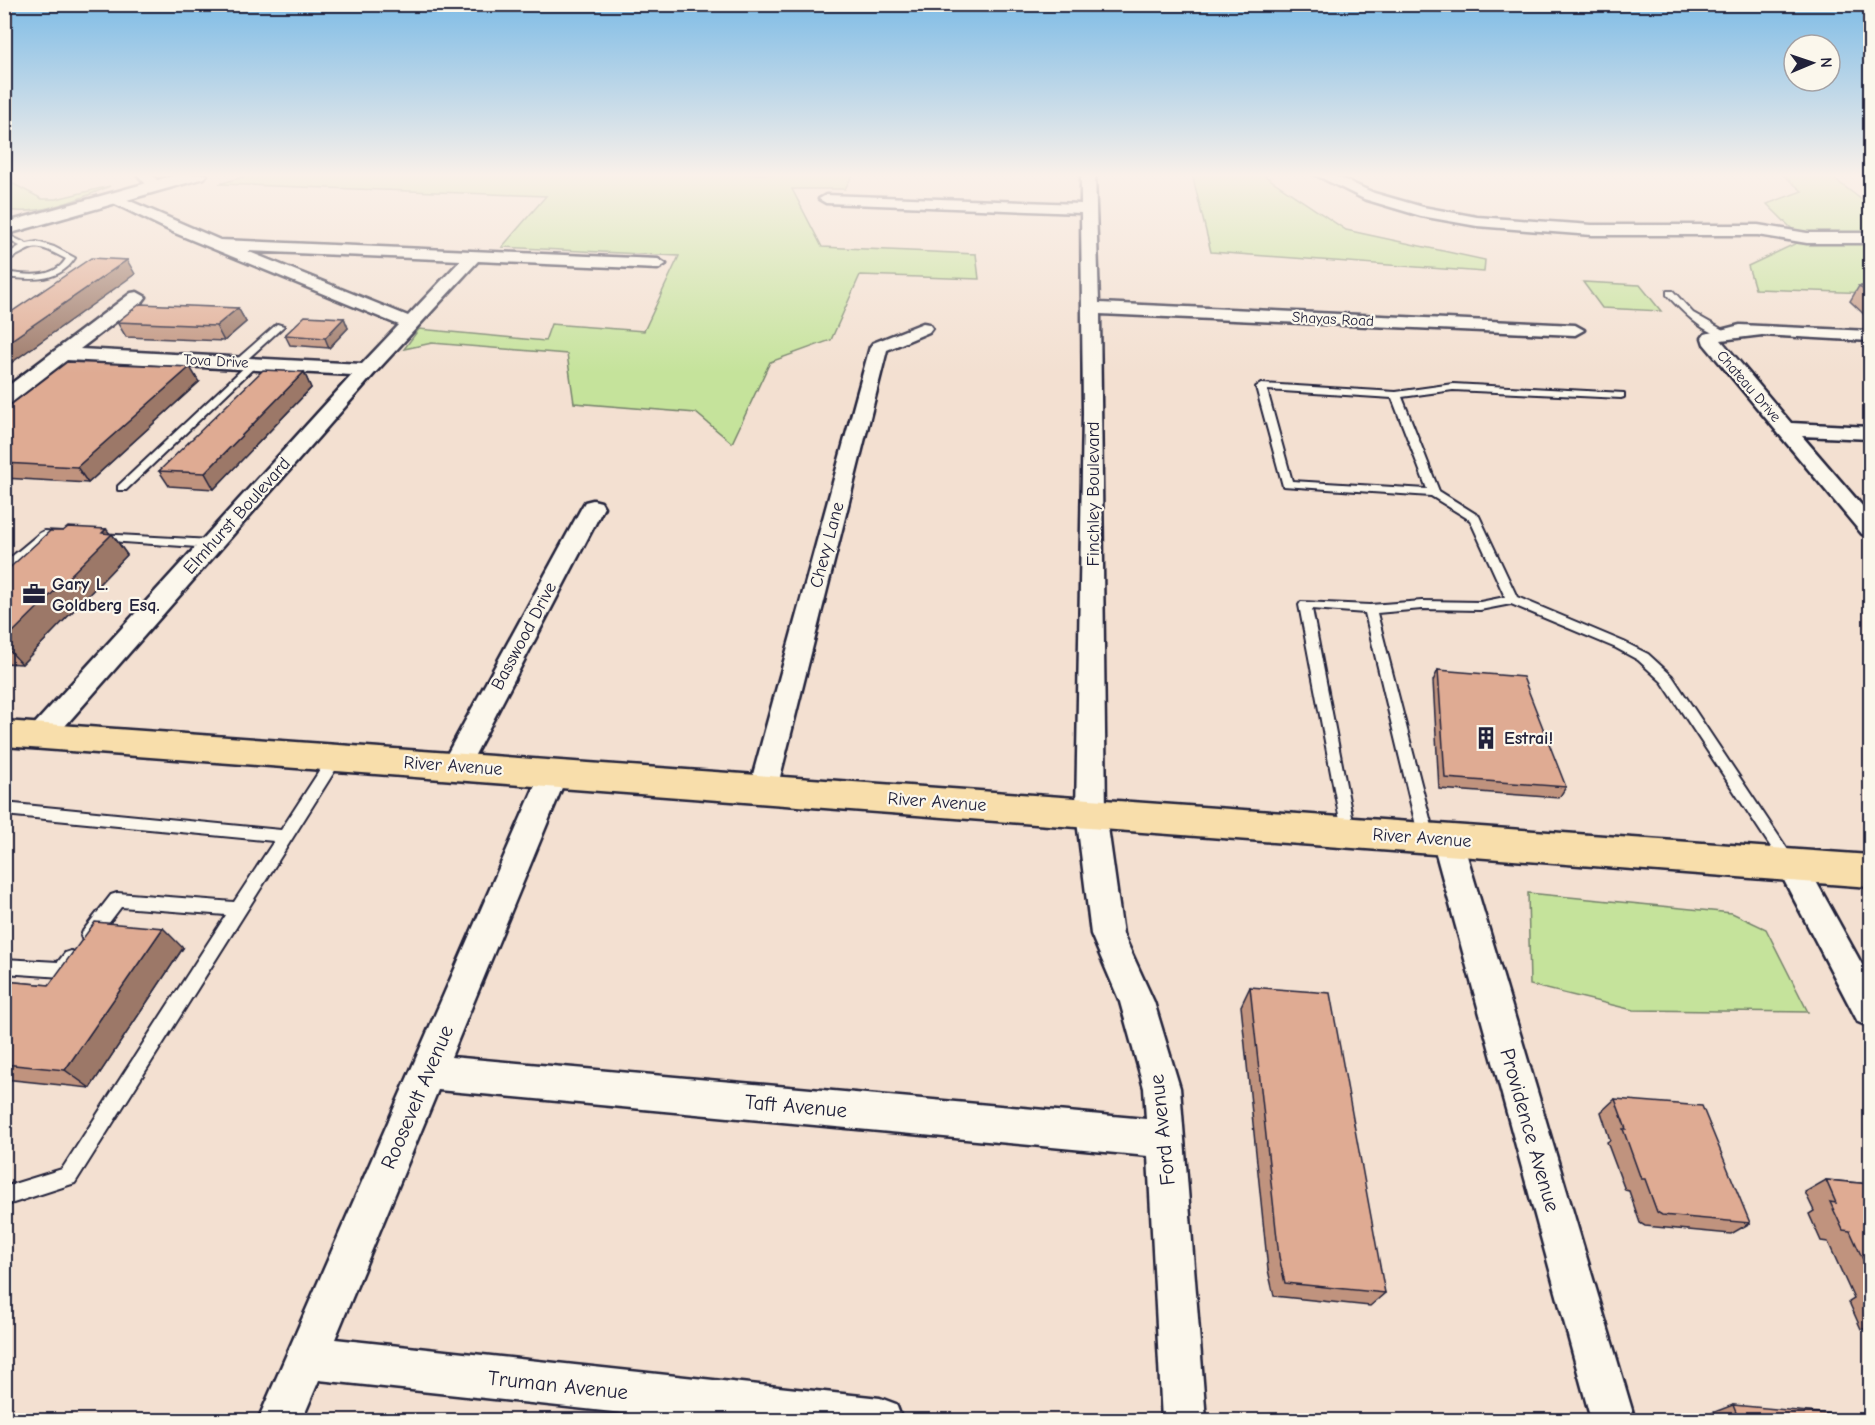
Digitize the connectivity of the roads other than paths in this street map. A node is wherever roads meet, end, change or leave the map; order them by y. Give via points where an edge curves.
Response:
1 (14, 240) edge
2 (210, 240) edge
3 (1090, 240) edge
4 (220, 244) junction
5 (24, 246) junction
6 (473, 257) junction
7 (4, 260) edge
8 (658, 264) dead end
9 (4, 274) edge
10 (1670, 293) dead end
11 (137, 297) dead end
12 (1092, 308) junction
13 (410, 324) junction
14 (280, 326) dead end
15 (923, 328) dead end
16 (1575, 330) dead end
17 (1722, 333) junction
18 (1870, 336) edge
19 (64, 354) junction
20 (247, 363) junction
21 (368, 370) junction
22 (1395, 395) junction
23 (1621, 395) dead end
24 (4, 399) edge
25 (1786, 429) junction
26 (1870, 433) edge
27 (123, 488) dead end
28 (1434, 494) junction
29 (593, 507) dead end
30 (1870, 529) edge
31 (212, 544) junction
32 (4, 570) edge
33 (1512, 600) junction
34 (1370, 609) junction
35 (4, 733) edge
36 (41, 735) junction
37 (336, 757) junction
38 (455, 766) junction
39 (554, 773) junction
40 (763, 789) junction
41 (4, 809) edge
42 (1091, 813) junction
43 (1348, 832) junction
44 (285, 836) junction
45 (1437, 839) junction
46 (1791, 865) junction
47 (1870, 871) edge
48 (238, 909) junction
49 (4, 966) edge
50 (1870, 1011) edge
51 (428, 1072) junction
52 (1166, 1140) junction
53 (4, 1197) edge
54 (306, 1357) junction
55 (280, 1420) edge
56 (880, 1420) edge
57 (1184, 1420) edge
58 (1613, 1420) edge

1 - 5 lane
2 - 4 street
3 - 12 street, Finchley Boulevard
4 - 6 street
4 - 13 street
5 - 7 lane
5 - 9 lane via 48,246 71,258 50,275 34,278
6 - 8 street
6 - 13 street, Elmhurst Boulevard
10 - 17 lane via 1690,315
11 - 19 street
12 - 16 street, Shayas Road
12 - 42 street, Finchley Boulevard
13 - 21 street, Elmhurst Boulevard
14 - 20 lane
15 - 40 street, Chevy Lane via 879,347
17 - 18 street, Chateau Drive via 1749,330
17 - 25 street, Chateau Drive via 1711,338 1713,344
19 - 20 street, Tova Drive
19 - 24 street
20 - 21 street, Tova Drive
20 - 27 lane
21 - 31 street, Elmhurst Boulevard
22 - 23 lane via 1452,387
22 - 28 lane
22 - 28 lane via 1262,387 1287,484
25 - 26 street
25 - 30 street, Chateau Drive
28 - 33 lane via 1475,518
29 - 38 street, Basswood Drive
31 - 32 lane via 44,535
31 - 36 street, Elmhurst Boulevard
33 - 34 lane via 1480,606
33 - 46 lane via 1620,645 1643,657 1667,679
34 - 43 lane via 1305,605
34 - 45 lane
35 - 36 highway, River Avenue
36 - 37 highway, River Avenue
37 - 38 highway, River Avenue
37 - 44 lane
38 - 39 highway, River Avenue
39 - 40 highway, River Avenue
39 - 51 street, Roosevelt Avenue
40 - 42 highway, River Avenue
41 - 44 lane
42 - 43 highway, River Avenue
42 - 52 street, Ford Avenue via 1107,934 1137,1002 1162,1088
43 - 45 highway, River Avenue
44 - 48 lane
45 - 46 highway, River Avenue
45 - 58 street, Providence Avenue
46 - 47 highway, River Avenue
46 - 50 street
48 - 49 lane via 117,900 62,970
48 - 53 lane via 68,1176
51 - 52 street, Taft Avenue
51 - 54 street, Roosevelt Avenue
52 - 57 street, Ford Avenue
54 - 55 street, Roosevelt Avenue
54 - 56 street, Truman Avenue

